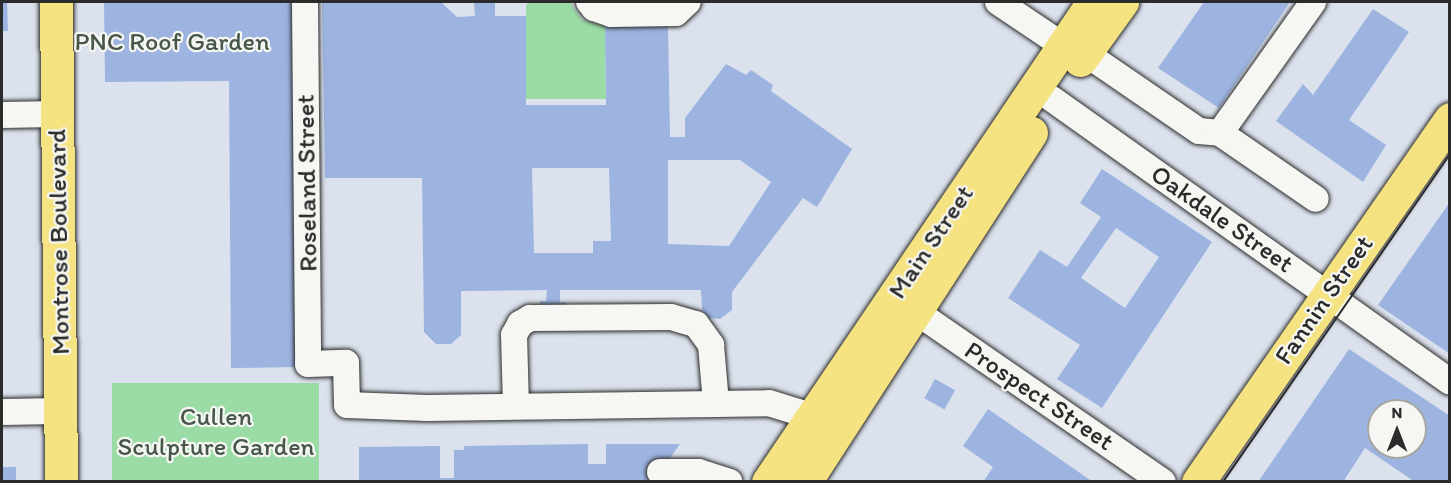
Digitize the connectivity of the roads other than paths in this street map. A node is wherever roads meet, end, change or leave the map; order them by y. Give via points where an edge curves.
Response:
1 (56, 2) edge
2 (305, 2) edge
3 (589, 2) edge
4 (688, 2) edge
5 (998, 2) edge
6 (1093, 2) edge
7 (1122, 2) edge
8 (1313, 2) edge
9 (1076, 52) junction
10 (1052, 99) junction
11 (57, 114) junction
12 (2, 115) edge
13 (1449, 119) edge
14 (1220, 133) junction
15 (1317, 199) dead end
16 (1329, 295) junction
17 (915, 311) junction
18 (1449, 382) edge
19 (716, 403) junction
20 (516, 406) junction
21 (2, 411) edge
22 (60, 411) junction
23 (827, 420) junction
24 (670, 472) dead end
25 (61, 482) edge
26 (729, 482) edge
27 (768, 482) edge
28 (805, 482) edge
29 (1163, 482) edge
30 (1198, 482) edge

1 - 11 main road, Montrose Boulevard
2 - 20 street, Roseland Street via 308,364 346,363 347,405
3 - 4 street via 611,14 676,13
5 - 9 street
6 - 9 main road, Main Street
7 - 9 main road, Main Street
8 - 14 street
9 - 10 main road, Main Street
9 - 14 street via 1199,131
9 - 23 main road, Main Street
10 - 16 street, Oakdale Street
10 - 17 main road, Main Street
11 - 12 street
11 - 22 main road, Montrose Boulevard
13 - 16 main road, Fannin Street
14 - 15 street
16 - 18 street, Oakdale Street
16 - 30 main road, Fannin Street
17 - 23 main road, Main Street
17 - 29 street, Prospect Street
19 - 20 street
19 - 20 street via 711,345 696,324 671,317 530,318 520,324 514,335
19 - 23 street via 770,403
21 - 22 street
22 - 25 main road, Montrose Boulevard
23 - 27 main road, Main Street
23 - 28 main road, Main Street
24 - 26 street via 699,472

